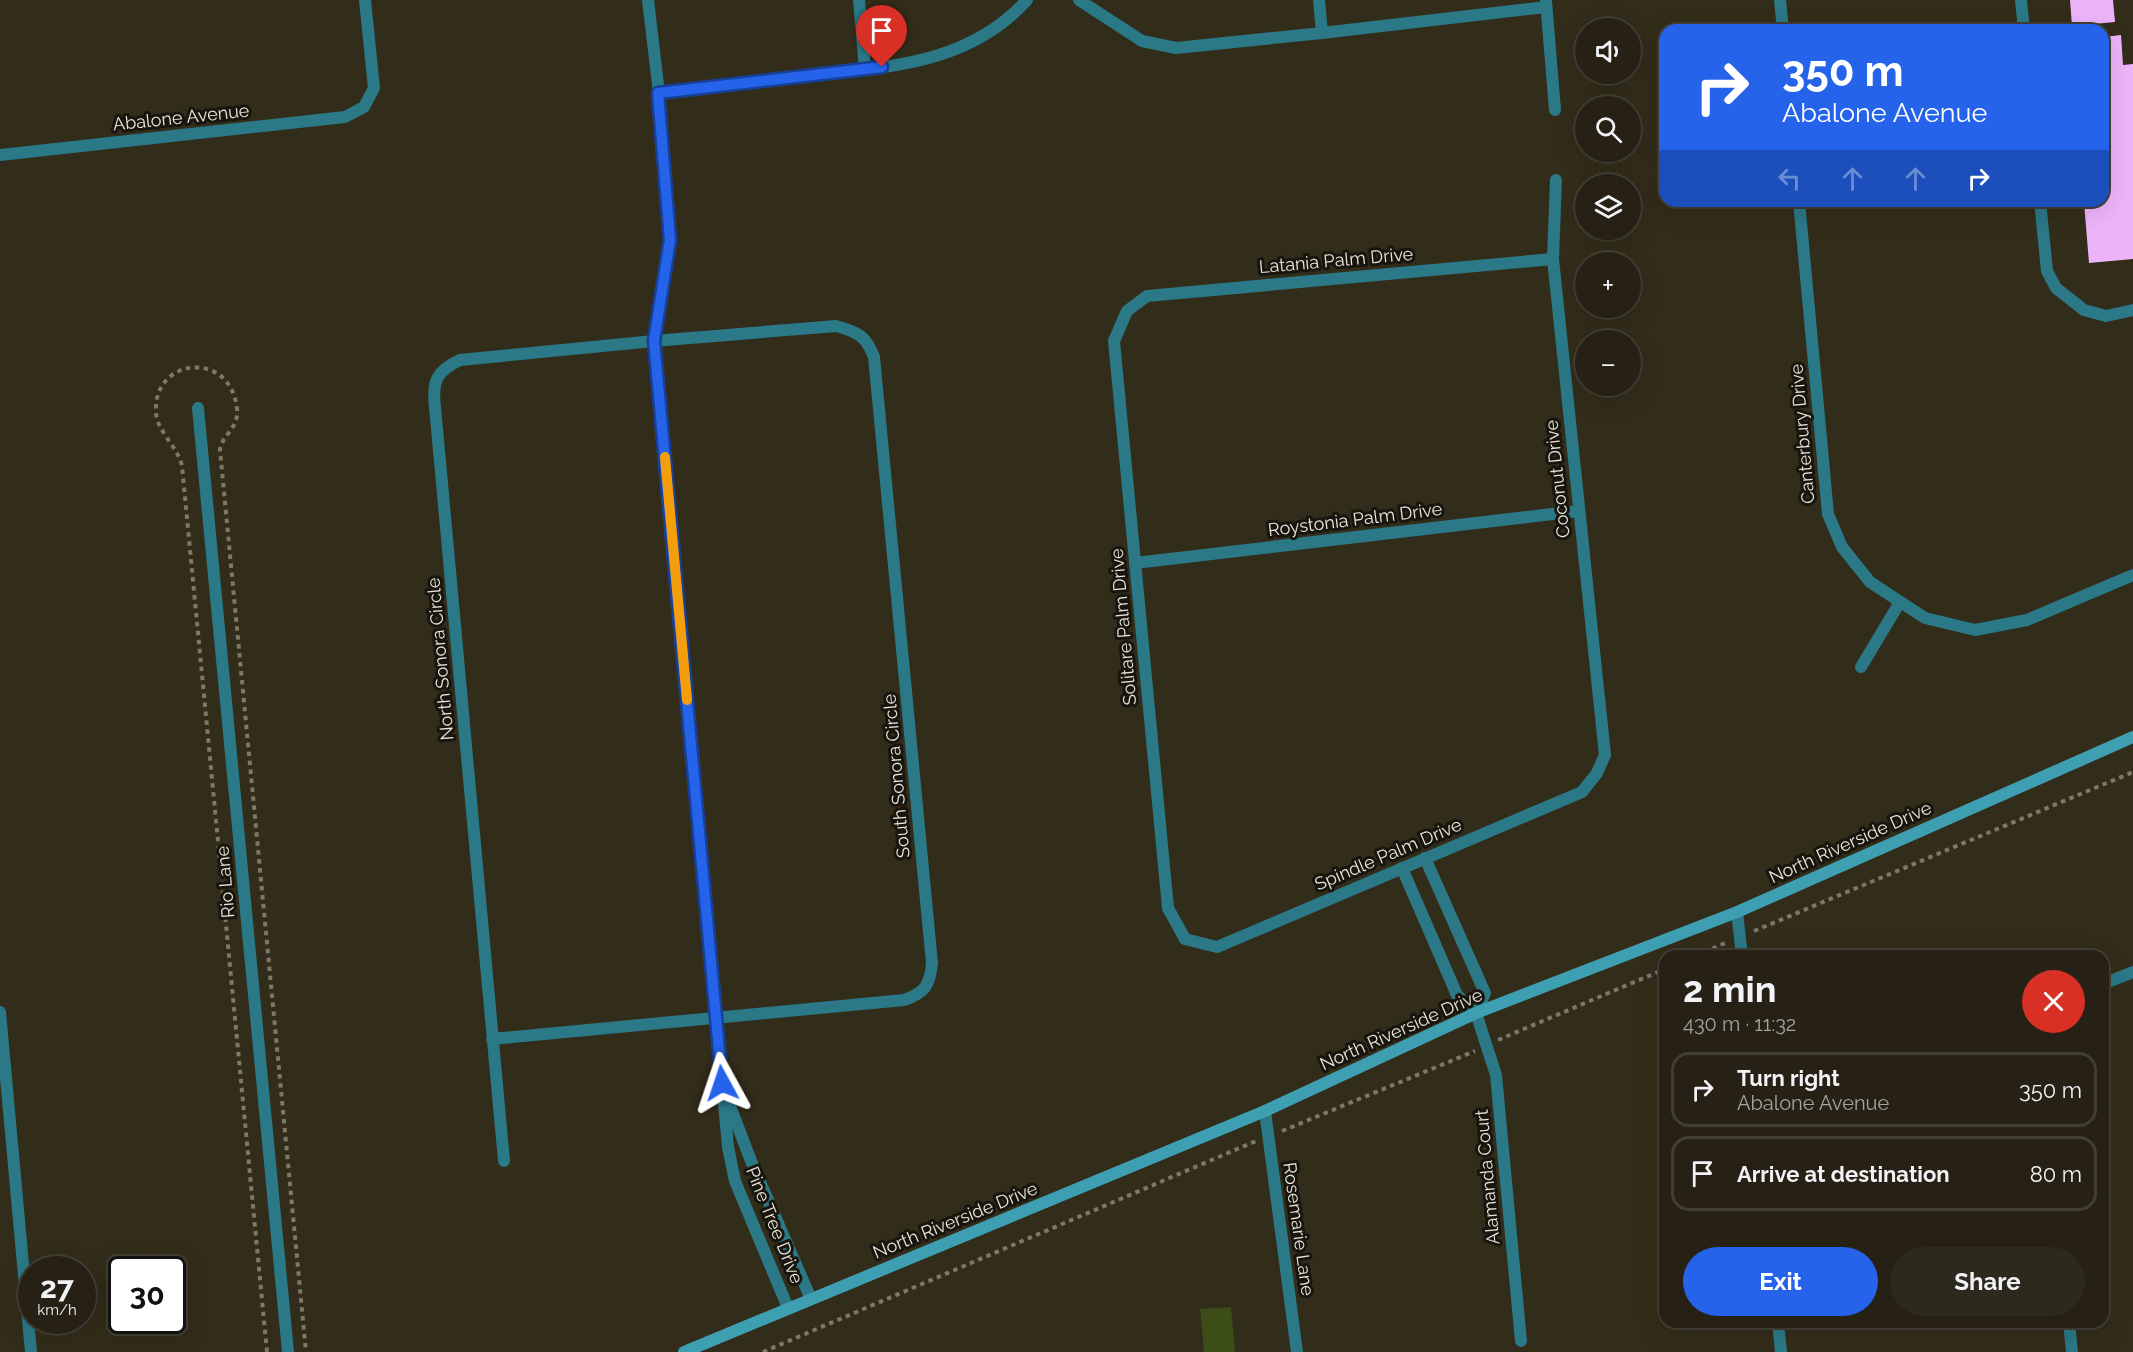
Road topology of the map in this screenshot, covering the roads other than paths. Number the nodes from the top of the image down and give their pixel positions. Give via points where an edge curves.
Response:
1 (365, 0) edge
2 (648, 0) edge
3 (859, 0) edge
4 (1027, 0) edge
5 (1079, 0) edge
6 (1319, 0) edge
7 (1780, 0) edge
8 (2021, 0) edge
9 (1546, 3) edge
10 (1782, 24) edge
11 (2023, 24) edge
12 (1322, 33) junction
13 (865, 69) junction
14 (658, 93) junction
15 (1555, 110) dead end
16 (0, 155) edge
17 (1556, 180) dead end
18 (1800, 207) edge
19 (2041, 207) edge
20 (1553, 259) junction
21 (2133, 310) edge
22 (1127, 311) joint
23 (654, 341) junction
24 (198, 408) dead end
25 (1578, 511) junction
26 (1135, 562) junction
27 (2133, 575) edge
28 (1900, 602) junction
29 (1861, 667) dead end
30 (2133, 737) edge
31 (1597, 773) joint
32 (1425, 858) junction
33 (1402, 868) junction
34 (1737, 912) junction
35 (1185, 939) joint
36 (1741, 950) edge
37 (2133, 972) edge
38 (2109, 982) edge
39 (0, 1011) edge
40 (1476, 1013) junction
41 (716, 1019) junction
42 (492, 1038) junction
43 (722, 1083) junction
44 (1265, 1111) junction
45 (504, 1161) dead end
46 (811, 1299) junction
47 (788, 1308) junction
48 (1779, 1328) edge
49 (2070, 1328) edge
50 (1521, 1341) dead end
51 (31, 1352) edge
52 (288, 1352) edge
53 (684, 1352) edge
54 (1297, 1352) edge
55 (1782, 1352) edge
56 (2072, 1352) edge

1 - 16 street, Abalone Avenue via 374,88 364,107 345,117
2 - 14 street, Pine Tree Drive
3 - 13 street
4 - 13 street via 971,43 916,63
5 - 12 street via 1142,41 1176,48
6 - 12 street
7 - 10 street
8 - 11 street
9 - 12 street
9 - 15 street
13 - 14 street
14 - 23 street, Pine Tree Drive via 670,240
17 - 20 street, Coconut Drive
18 - 28 street, Canterbury Drive via 1828,514 1842,547 1870,582
19 - 21 street via 2047,271 2056,288 2084,310 2106,316
20 - 22 street, Latania Palm Drive via 1147,296
20 - 25 street, Coconut Drive
22 - 26 street, Solitare Palm Drive via 1113,342
23 - 41 street, Pine Tree Drive
23 - 41 street, South Sonora Circle via 836,327 855,331 869,344 874,357 931,951 931,974 926,986 918,995 904,1000
23 - 42 street, North Sonora Circle via 460,360 437,377 433,390
24 - 52 street, Rio Lane
25 - 26 street, Roystonia Palm Drive
25 - 31 street, Coconut Drive via 1605,755
26 - 35 street, Solitare Palm Drive via 1168,908
27 - 28 street, Canterbury Drive via 2027,620 1975,630 1925,618
28 - 29 street
30 - 34 street, North Riverside Drive
31 - 32 street, Spindle Palm Drive via 1582,792
32 - 33 street, Spindle Palm Drive
32 - 40 street via 1485,993
33 - 35 street, Spindle Palm Drive via 1216,947
33 - 40 street via 1456,995
34 - 36 street
34 - 40 street, North Riverside Drive
37 - 38 street
39 - 51 street
40 - 44 street, North Riverside Drive
40 - 50 street, Alamanda Court via 1496,1075
41 - 42 street, South Sonora Circle
41 - 43 street, Pine Tree Drive
42 - 45 street, North Sonora Circle
43 - 46 street, Pine Tree Drive
43 - 47 street, Pine Tree Drive via 735,1181
44 - 46 street, North Riverside Drive
44 - 54 street, Rosemarie Lane
46 - 47 street, North Riverside Drive
47 - 53 street, North Riverside Drive
48 - 55 street
49 - 56 street

